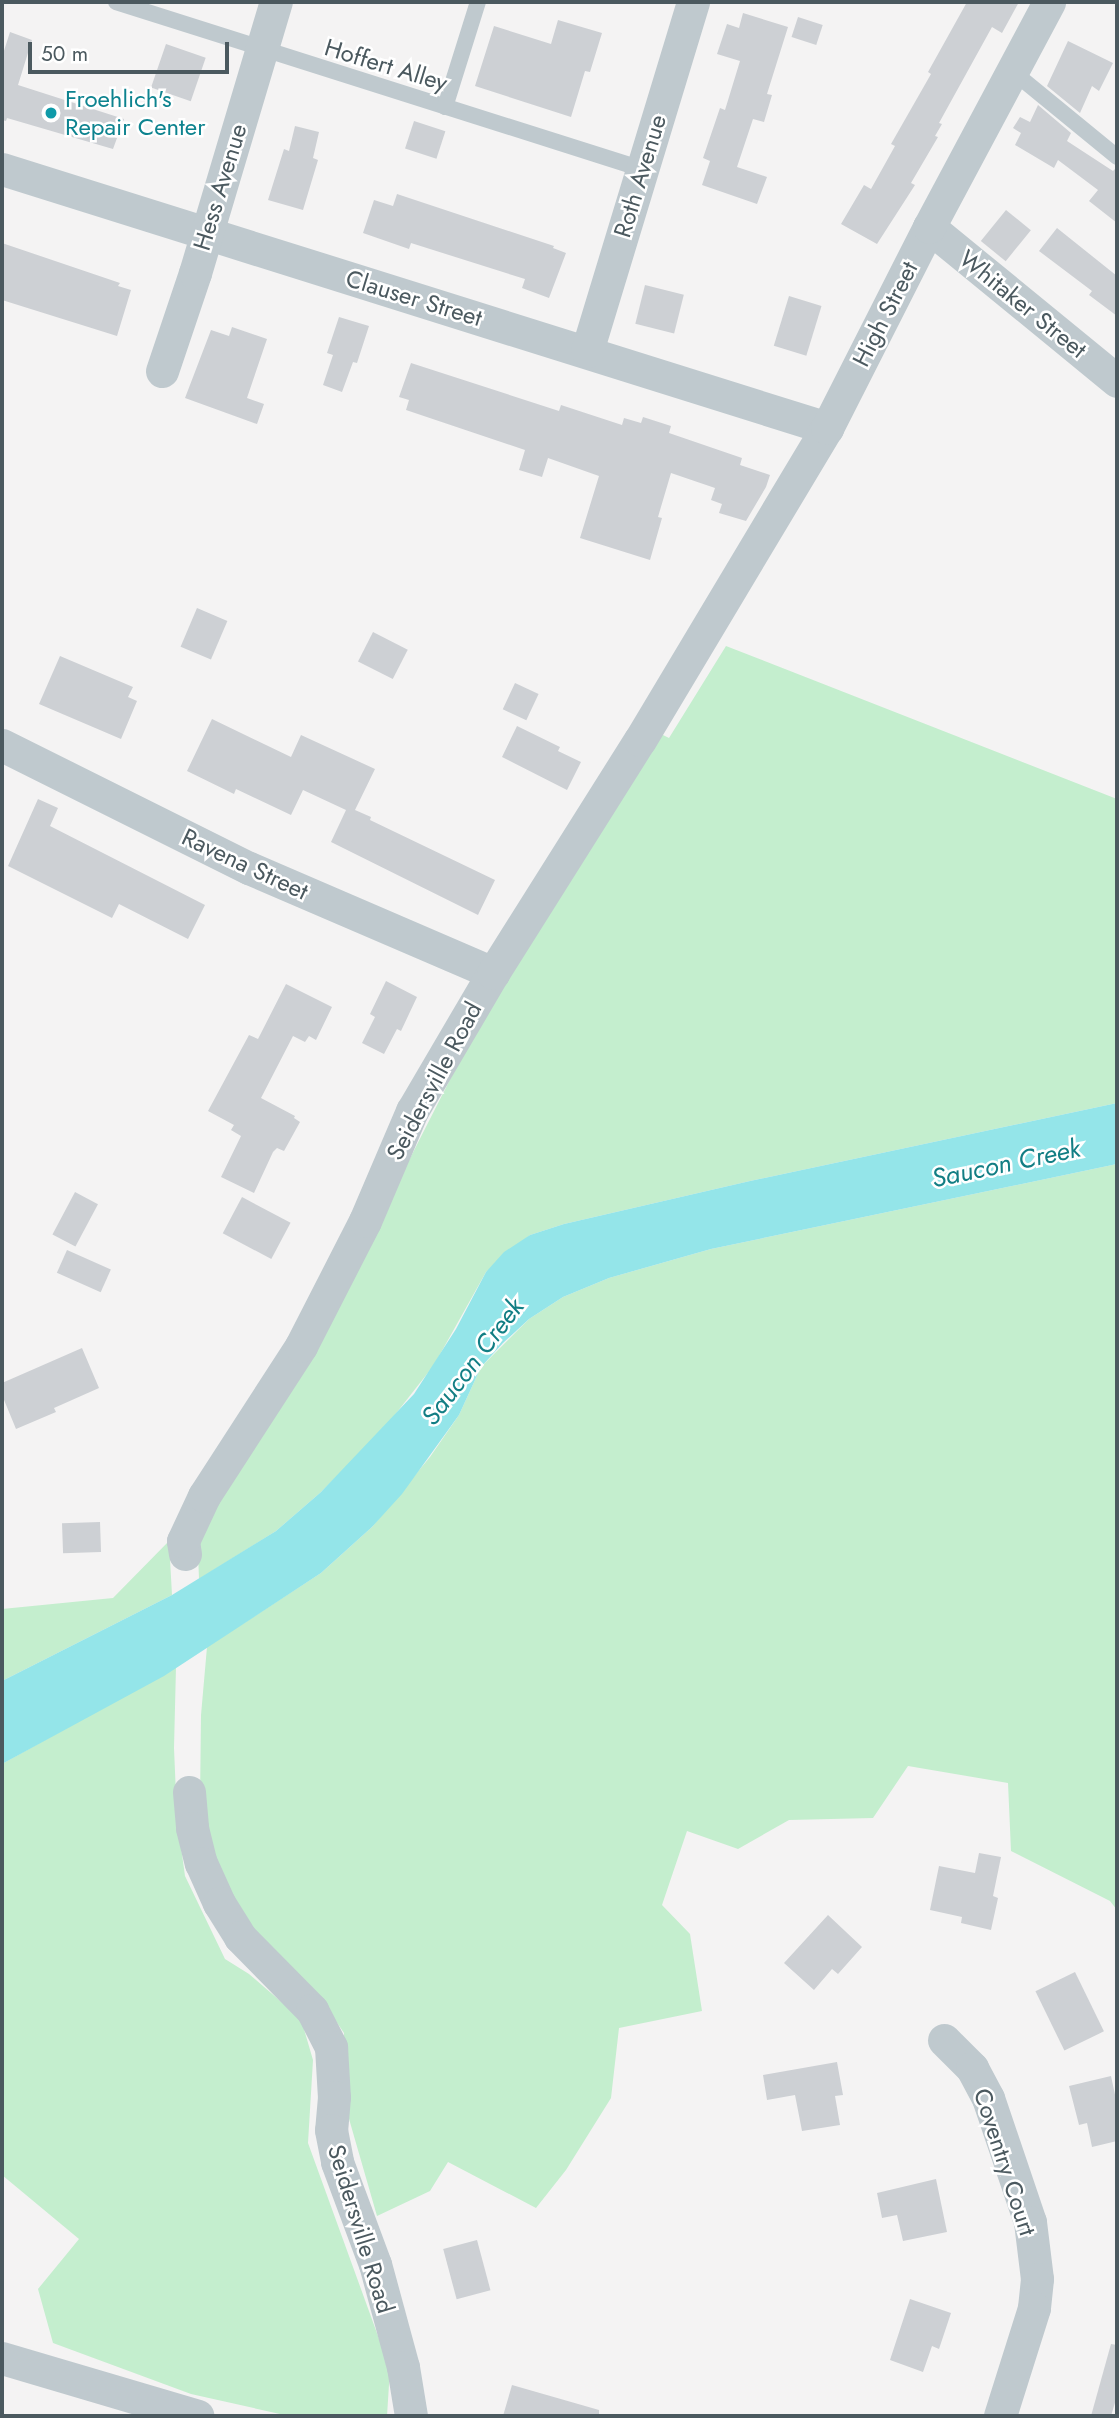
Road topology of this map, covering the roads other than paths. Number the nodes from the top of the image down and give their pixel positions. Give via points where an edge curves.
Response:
1 (116, 2) edge
2 (276, 2) edge
3 (478, 2) edge
4 (693, 2) edge
5 (1049, 2) edge
6 (261, 50) junction
7 (1012, 71) junction
8 (445, 107) junction
9 (1117, 158) edge
10 (2, 169) edge
11 (642, 169) junction
12 (929, 227) junction
13 (205, 233) junction
14 (587, 351) junction
15 (162, 371) dead end
16 (1117, 381) edge
17 (827, 428) junction
18 (711, 621) joint
19 (3, 749) edge
20 (493, 973) junction
21 (184, 1554) dead end
22 (189, 1792) dead end
23 (944, 2039) dead end
24 (2, 2358) edge
25 (198, 2416) edge
26 (411, 2416) edge
27 (1000, 2416) edge

1 - 6 lane, Hoffert Alley
2 - 6 street, Hess Avenue
3 - 8 lane
4 - 11 street, Roth Avenue
5 - 7 street, High Street
6 - 8 lane, Hoffert Alley
6 - 13 street, Hess Avenue
7 - 9 lane
7 - 12 street, High Street
8 - 11 lane, Hoffert Alley
10 - 13 street, Clauser Street
11 - 14 street, Roth Avenue
12 - 16 street, Whitaker Street
12 - 17 street, High Street
13 - 14 street, Clauser Street
13 - 15 street, Hess Avenue
14 - 17 street, Clauser Street
17 - 18 street, High Street
18 - 20 street, Seidersville Road
19 - 20 street, Ravena Street via 248,868
20 - 21 street, Seidersville Road via 412,1111 365,1221 301,1346 204,1496 183,1541
22 - 26 street, Seidersville Road via 201,1863 219,1903 240,1937 312,2010 331,2047 331,2130 337,2162 375,2264 403,2367
23 - 27 street, Coventry Court via 972,2068 988,2098 1031,2233 1037,2279 1034,2308
24 - 25 street

